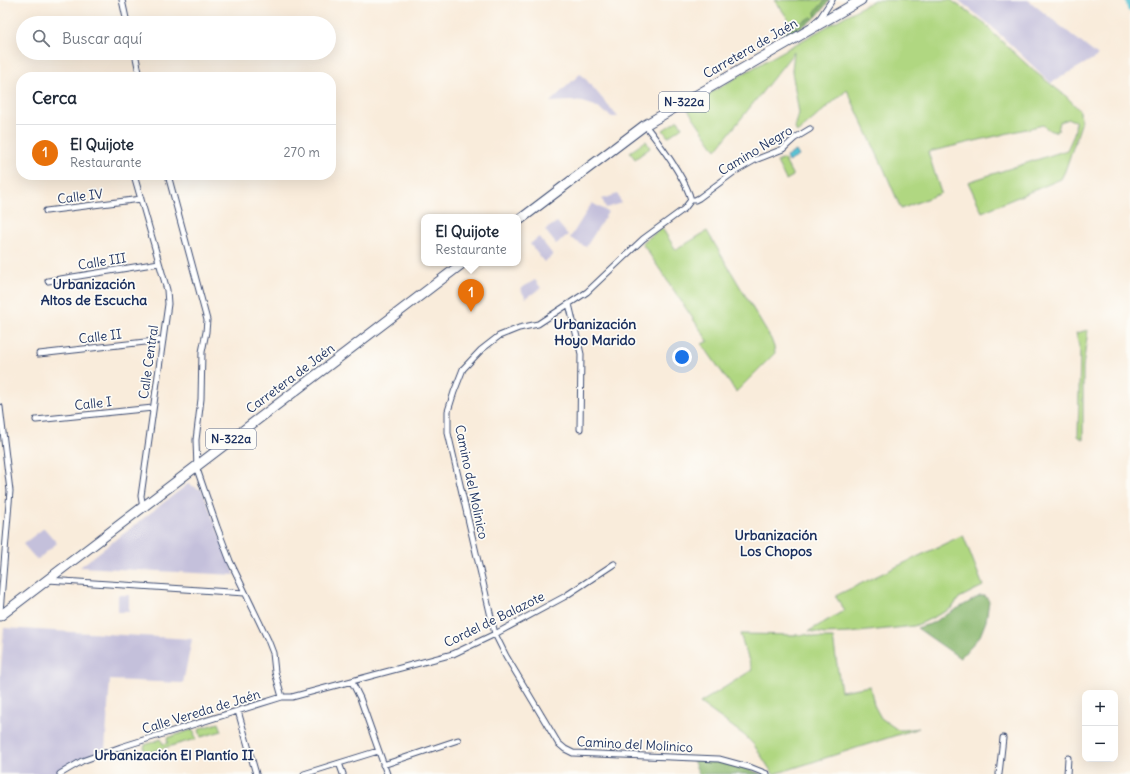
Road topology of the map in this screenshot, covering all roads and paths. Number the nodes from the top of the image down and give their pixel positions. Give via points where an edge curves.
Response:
1 (122, 0) edge
2 (832, 0) edge
3 (861, 0) edge
4 (125, 16) edge
5 (802, 33) junction
6 (136, 60) edge
7 (139, 72) edge
8 (645, 125) junction
9 (810, 129) dead end
10 (135, 180) edge
11 (169, 180) edge
12 (140, 199) junction
13 (691, 200) junction
14 (46, 211) dead end
15 (521, 219) edge
16 (159, 263) junction
17 (459, 266) edge
18 (48, 281) dead end
19 (569, 304) junction
20 (162, 340) junction
21 (40, 354) dead end
22 (0, 407) edge
23 (153, 408) junction
24 (36, 420) dead end
25 (580, 429) dead end
26 (197, 465) junction
27 (143, 508) junction
28 (614, 564) dead end
29 (47, 580) junction
30 (244, 593) junction
31 (0, 612) edge
32 (0, 616) edge
33 (495, 634) junction
34 (352, 682) junction
35 (282, 697) junction
36 (238, 711) junction
37 (1003, 738) dead end
38 (458, 740) dead end
39 (378, 751) junction
40 (1068, 758) dead end
41 (339, 763) junction
42 (383, 765) junction
43 (60, 774) edge
44 (256, 774) edge
45 (304, 774) edge
46 (343, 774) edge
47 (387, 774) edge
48 (767, 774) edge
49 (999, 774) edge
50 (1067, 774) edge

1 - 4 street
2 - 5 street via 820,18
3 - 5 highway, Carretera de Jaén / N-322a
5 - 8 highway, Carretera de Jaén / N-322a
6 - 7 street
8 - 13 street via 685,183
8 - 15 highway, Carretera de Jaén / N-322a
9 - 13 street, Camino Negro via 783,149 755,160 699,198
10 - 12 street, Calle Central
11 - 26 street via 207,320 202,352 202,399 196,440
12 - 14 street, Calle IV
12 - 16 street, Calle Central
13 - 19 street, Camino del Molinico via 684,209 643,239 587,292
16 - 18 street, Calle III
16 - 20 street, Calle Central via 167,290 168,304
17 - 26 highway, Carretera de Jaén / N-322a
19 - 25 street via 581,354
19 - 33 street, Camino del Molinico via 538,324 499,336 482,350 463,369 448,411 448,433
20 - 21 street, Calle II
20 - 23 street, Calle Central
22 - 31 street via 10,492
23 - 24 street, Calle I
23 - 27 street, Calle Central via 141,496
26 - 27 highway, Carretera de Jaén / N-322a
26 - 30 street via 217,527
27 - 29 highway, Carretera de Jaén / N-322a
28 - 33 street, Cordel de Balazote via 564,597
29 - 30 street
29 - 32 highway, Carretera de Jaén / N-322a
30 - 35 street via 268,640
33 - 34 street, Cordel de Balazote via 453,654
33 - 48 street, Camino del Molinico via 558,743 565,750 582,754 718,759
34 - 35 street, Calle Vereda de Jaén via 292,697
34 - 39 street
35 - 36 street, Calle Vereda de Jaén
36 - 43 street, Calle Vereda de Jaén via 121,747 82,761
36 - 44 street
37 - 49 street
38 - 42 street
39 - 41 street
39 - 42 street
40 - 50 street
41 - 45 street
41 - 46 street
42 - 47 street

